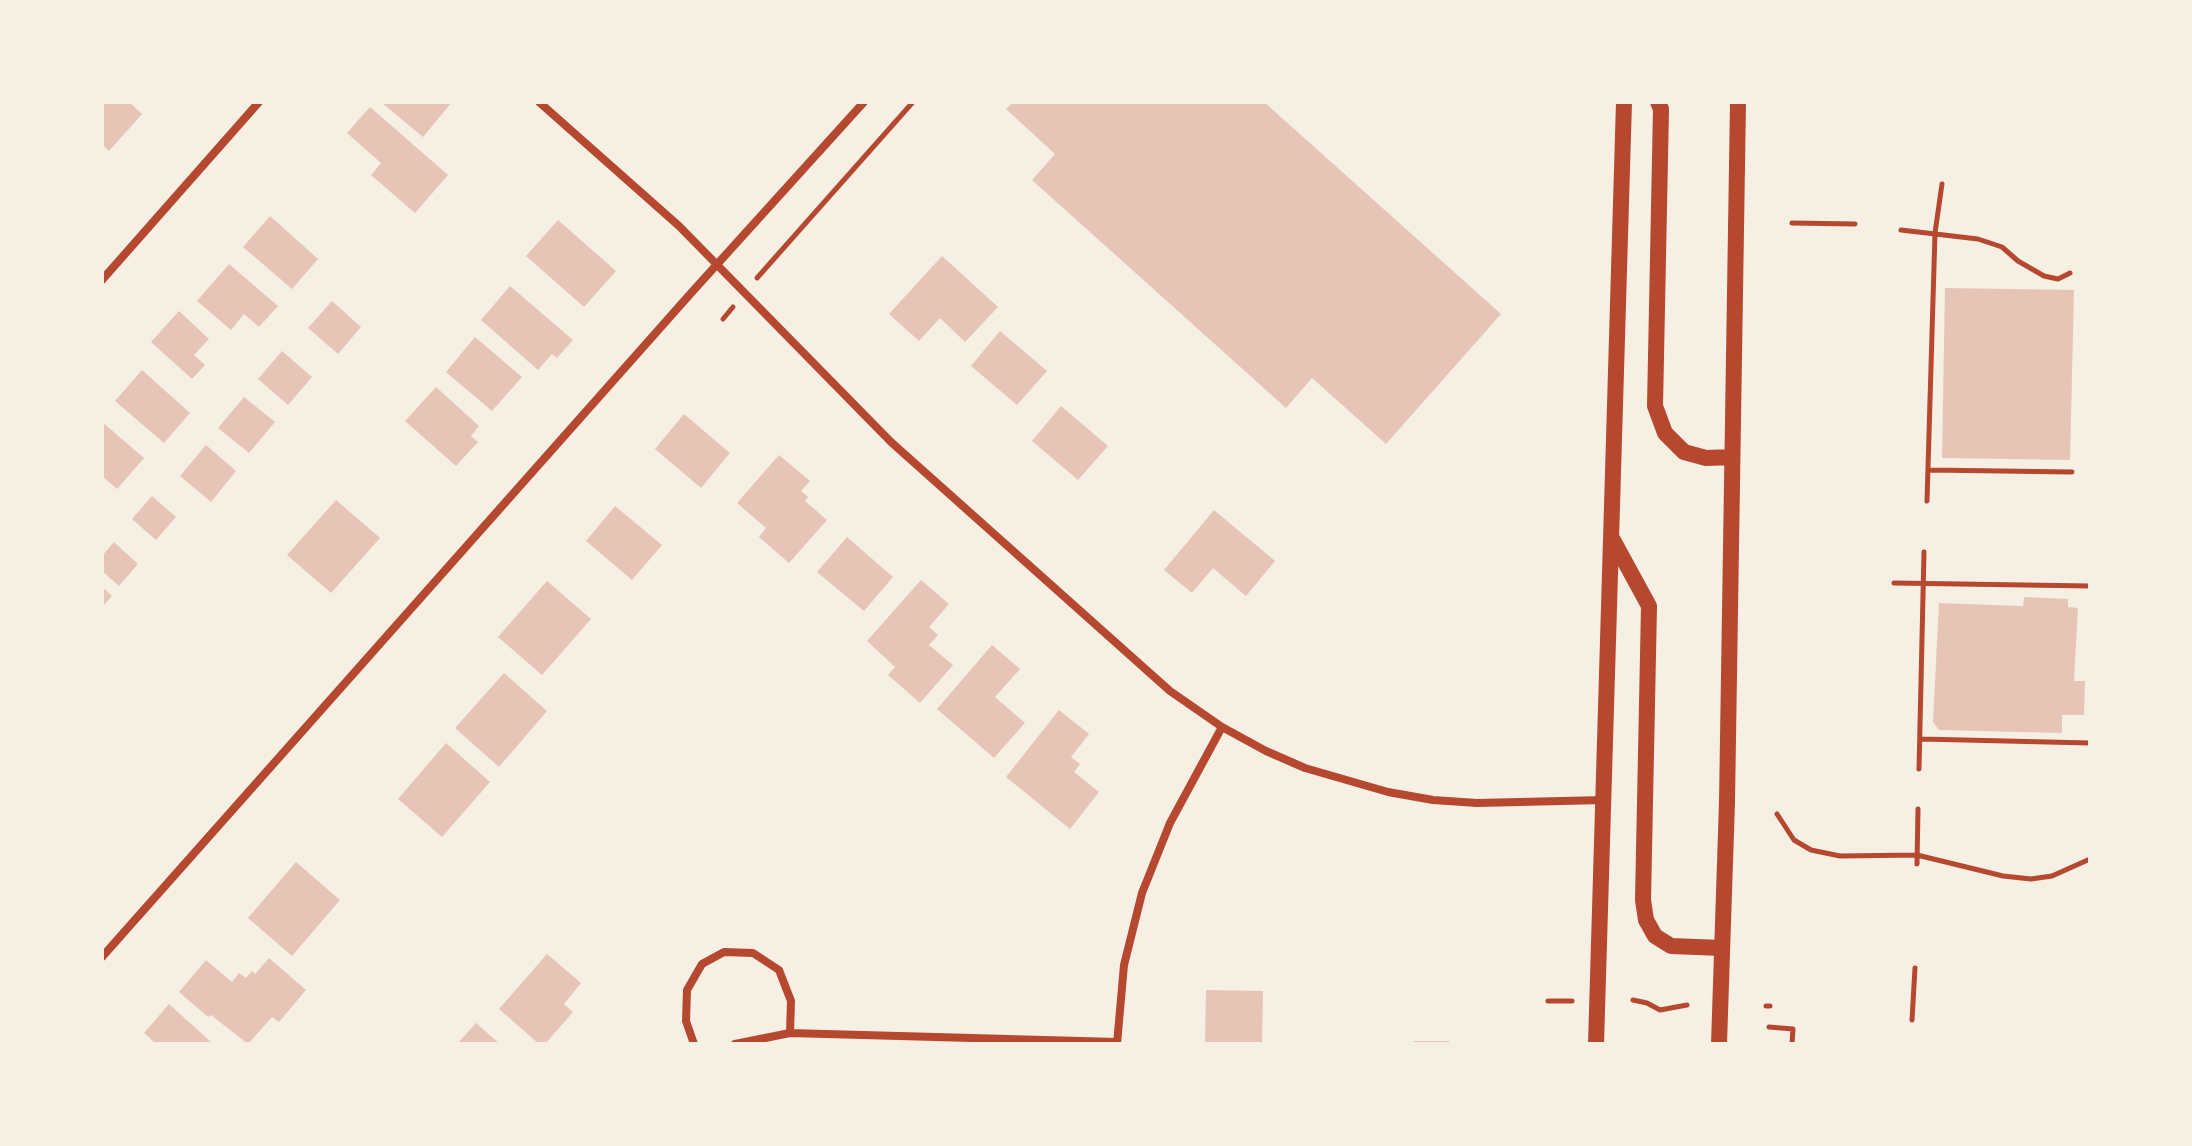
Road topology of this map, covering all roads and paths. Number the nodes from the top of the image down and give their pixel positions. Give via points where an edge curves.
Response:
1 (259, 102) edge
2 (539, 102) edge
3 (864, 102) edge
4 (913, 102) edge
5 (1624, 102) edge
6 (1658, 102) edge
7 (1736, 106) edge
8 (1942, 184) dead end
9 (1792, 223) dead end
10 (1855, 224) dead end
11 (1901, 230) dead end
12 (1935, 233) junction
13 (716, 265) junction
14 (2070, 273) dead end
15 (760, 275) dead end
16 (102, 280) edge
17 (1732, 457) junction
18 (1930, 470) junction
19 (2072, 472) dead end
20 (1927, 501) dead end
21 (1612, 538) junction
22 (1924, 552) dead end
23 (1894, 583) dead end
24 (1925, 583) junction
25 (2090, 586) edge
26 (1222, 727) junction
27 (1921, 739) junction
28 (2090, 743) edge
29 (1919, 769) dead end
30 (1604, 800) junction
31 (1918, 809) dead end
32 (1777, 814) dead end
33 (1917, 855) junction
34 (2090, 859) edge
35 (1917, 864) dead end
36 (1722, 948) junction
37 (102, 957) edge
38 (1915, 968) dead end
39 (1633, 1000) dead end
40 (1548, 1001) dead end
41 (1573, 1001) dead end
42 (1687, 1005) dead end
43 (1912, 1020) dead end
44 (1769, 1027) dead end
45 (790, 1033) junction
46 (1117, 1043) edge
47 (694, 1044) edge
48 (735, 1044) edge
49 (1596, 1044) edge
50 (1719, 1044) edge
51 (1792, 1044) edge

1 - 16 street
2 - 13 street
3 - 13 street
4 - 15 path
5 - 21 main road
6 - 17 main road via 1655,406 1665,433 1684,452
7 - 17 main road
8 - 12 path
9 - 10 path
11 - 12 path
12 - 14 path via 2002,247 2044,276 2058,279
12 - 18 path
13 - 26 street via 891,442 1170,691
13 - 37 street
17 - 36 main road
18 - 19 path
18 - 20 path
21 - 30 main road
21 - 36 main road via 1649,606 1646,920 1655,936 1671,946
22 - 24 path
23 - 24 path
24 - 25 path
24 - 27 path
26 - 30 street via 1305,768 1388,792 1477,803
26 - 46 street via 1170,823 1142,893 1124,965
27 - 28 path
27 - 29 path
30 - 49 main road
31 - 33 path
32 - 33 path via 1794,840 1811,850 1840,856
33 - 34 path via 2031,879
33 - 35 path
36 - 50 main road
38 - 43 path
39 - 42 path via 1660,1010
40 - 41 path
44 - 51 path via 1793,1029
45 - 46 street
45 - 47 street via 791,1001 779,970 753,953 724,952 702,964 687,990 686,1021
45 - 48 street

